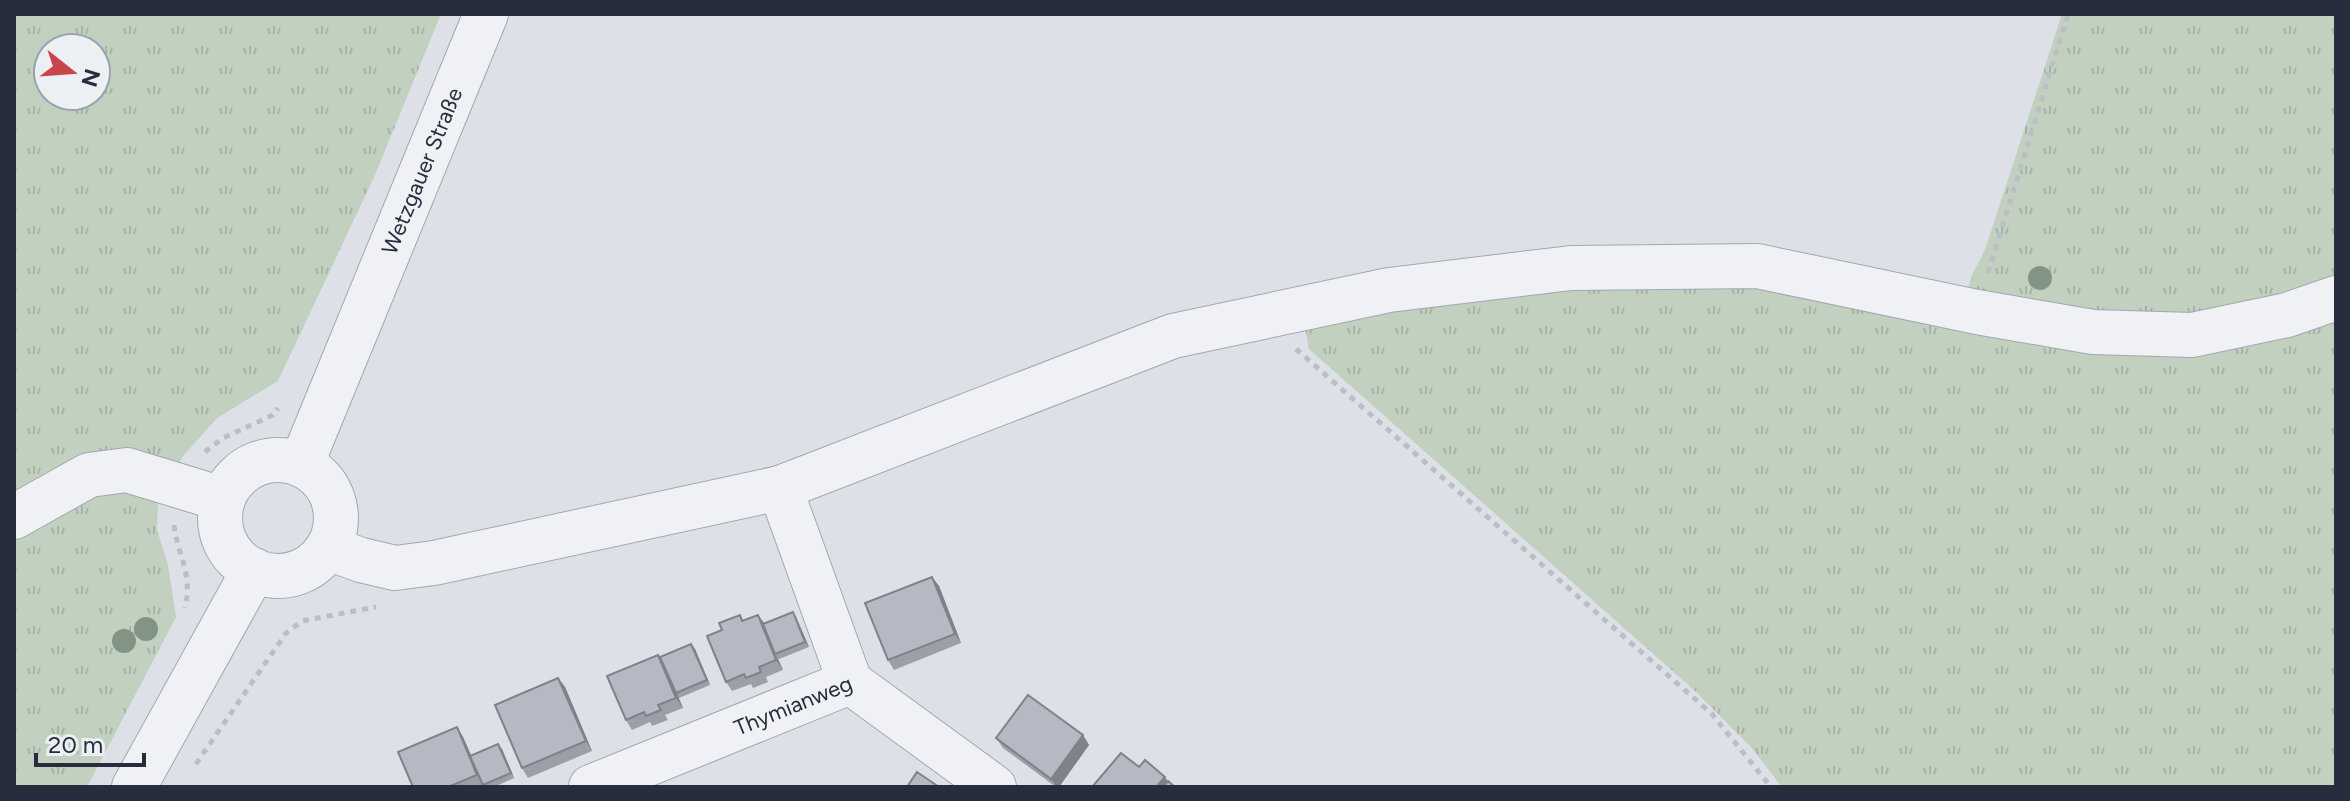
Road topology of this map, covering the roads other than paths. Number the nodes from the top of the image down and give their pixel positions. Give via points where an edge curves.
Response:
1 (486, 14) edge
2 (2336, 298) edge
3 (301, 465) junction
4 (780, 488) junction
5 (222, 499) junction
6 (14, 517) edge
7 (328, 548) junction
8 (254, 570) junction
9 (850, 682) junction
10 (134, 787) edge
11 (591, 787) edge
12 (994, 787) edge

1 - 3 street, Wetzgauer Straße
2 - 4 street via 2287,315 2192,335 2093,332 1757,266 1571,268 1389,290 1173,336
3 - 5 street via 275,460 251,466 237,475
3 - 7 street via 322,480 334,502
4 - 7 street via 434,563 395,568
4 - 9 street, Thymianweg
5 - 6 street via 127,470 89,475
5 - 8 street via 225,544 239,562
7 - 8 street via 312,565 288,575
8 - 10 street
9 - 11 street, Thymianweg
9 - 12 street

